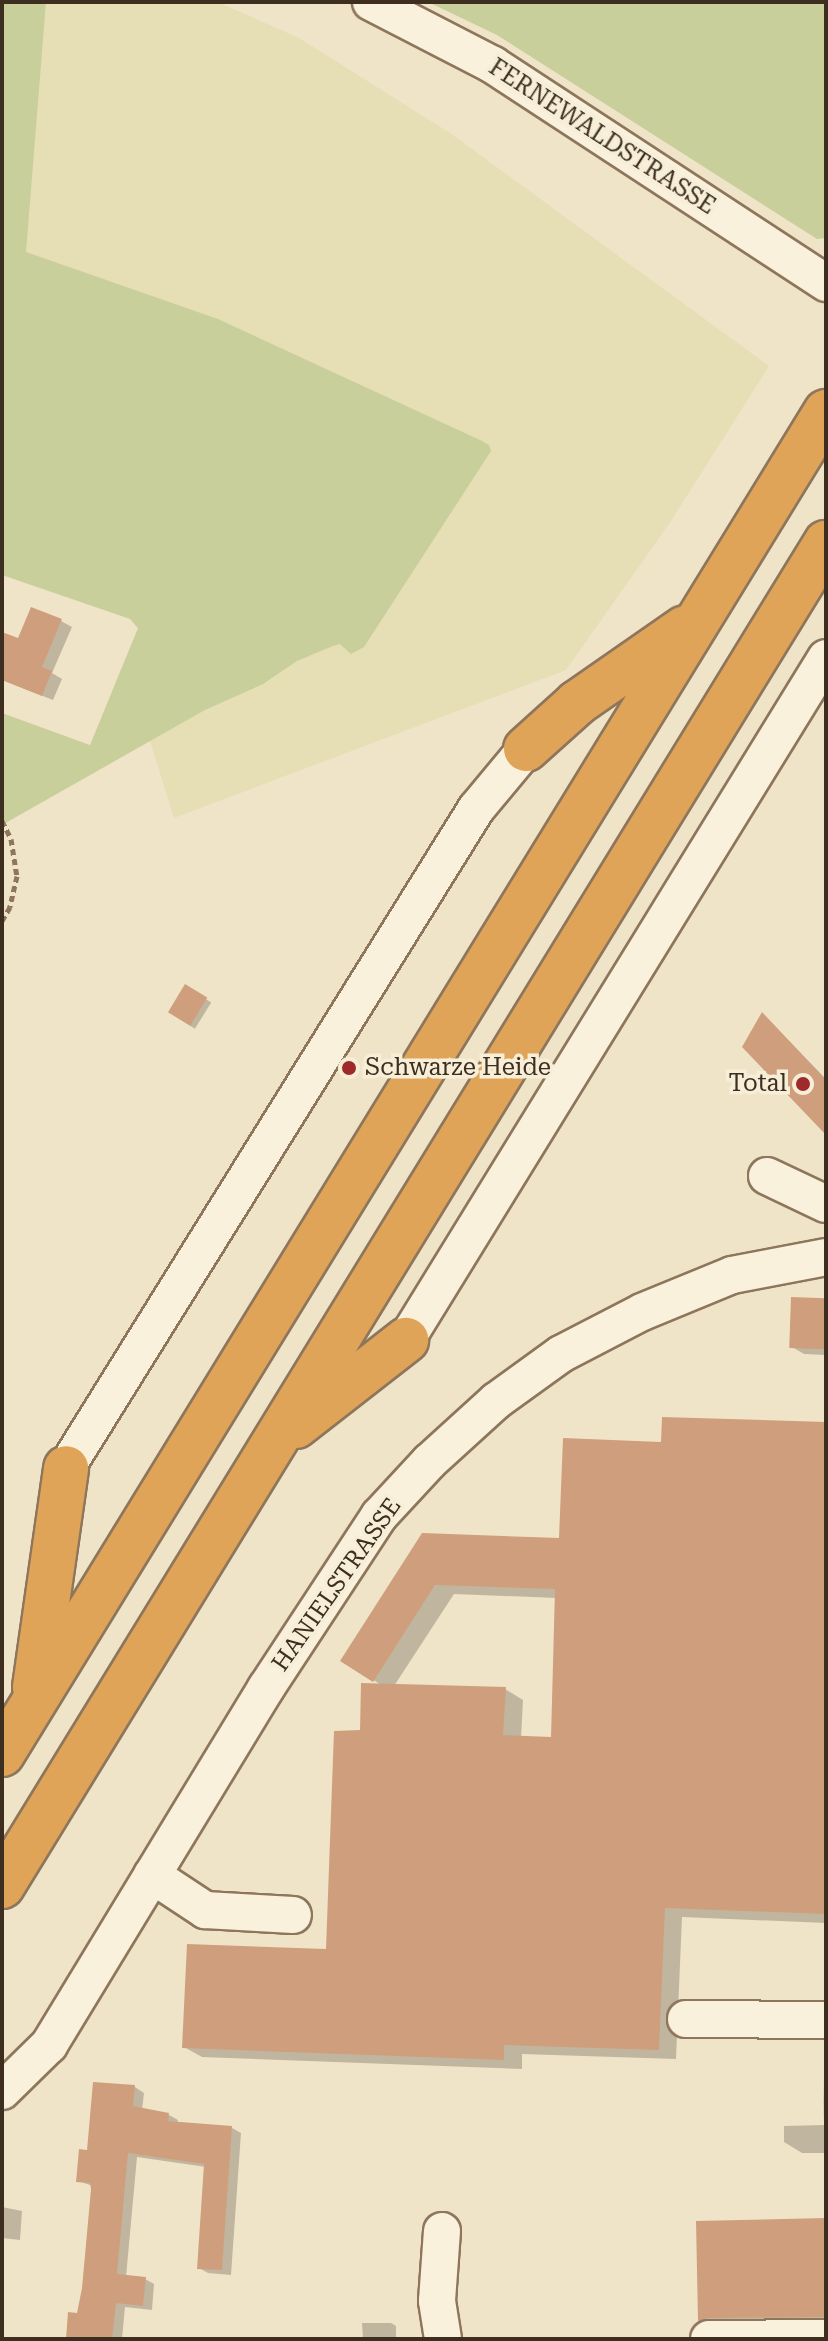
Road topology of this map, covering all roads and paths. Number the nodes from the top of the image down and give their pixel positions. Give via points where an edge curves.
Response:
1 (371, 2) edge
2 (826, 283) edge
3 (826, 412) edge
4 (826, 543) edge
5 (700, 617) junction
6 (826, 658) edge
7 (526, 749) joint
8 (2, 821) edge
9 (2, 921) edge
10 (767, 1176) dead end
11 (826, 1204) edge
12 (826, 1257) edge
13 (406, 1340) joint
14 (273, 1445) junction
15 (66, 1468) joint
16 (32, 1705) junction
17 (2, 1754) edge
18 (152, 1875) junction
19 (2, 1886) edge
20 (293, 1915) dead end
21 (686, 2019) dead end
22 (826, 2020) edge
23 (2, 2091) edge
24 (442, 2231) dead end
25 (826, 2338) edge
26 (443, 2339) edge
27 (709, 2339) edge

1 - 2 street, FERNEWALDSTRASSE via 493,65
3 - 5 highway
4 - 14 highway
5 - 7 highway via 577,703
5 - 16 highway
6 - 13 street
7 - 15 street via 476,809
8 - 9 path via 17,876
10 - 11 street
12 - 18 street, HANIELSTRASSE via 732,1275 642,1312 561,1354 496,1401 429,1462 379,1516
13 - 14 highway
14 - 19 highway
15 - 16 highway
16 - 17 highway
18 - 20 street via 205,1910
18 - 23 street, HANIELSTRASSE via 49,2045
21 - 22 street
24 - 26 street via 437,2301
25 - 27 street

